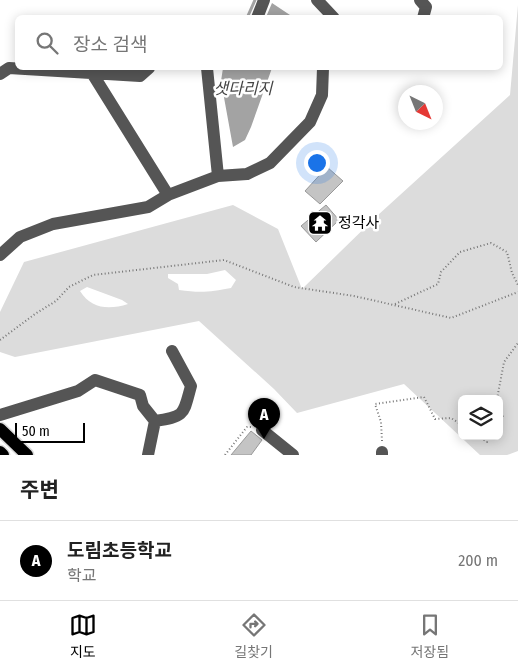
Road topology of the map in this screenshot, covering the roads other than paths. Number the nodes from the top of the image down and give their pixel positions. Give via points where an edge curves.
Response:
1 (264, 0) edge
2 (316, 0) edge
3 (420, 0) edge
4 (258, 15) edge
5 (331, 15) edge
6 (424, 15) edge
7 (15, 68) edge
8 (42, 70) edge
9 (147, 70) edge
10 (207, 70) edge
11 (323, 70) edge
12 (92, 73) junction
13 (0, 74) edge
14 (218, 176) junction
15 (168, 195) junction
16 (0, 255) edge
17 (172, 351) dead end
18 (0, 414) edge
19 (154, 421) junction
20 (0, 429) edge
21 (262, 430) road end
22 (0, 452) edge
23 (3, 455) edge
24 (27, 455) edge
25 (148, 455) edge
26 (293, 455) edge

1 - 4 street
2 - 5 street
3 - 6 street via 426,7
7 - 13 street
8 - 12 street
9 - 12 street via 140,76
10 - 14 street
11 - 14 street via 322,95 310,122 270,164 248,174
12 - 15 street
14 - 15 street
15 - 16 street via 148,207 53,224 20,237
17 - 19 street via 191,386 184,410 176,418
18 - 19 street via 78,391 95,380 140,395 143,406
19 - 25 street
20 - 24 main road
21 - 26 street
22 - 23 main road

